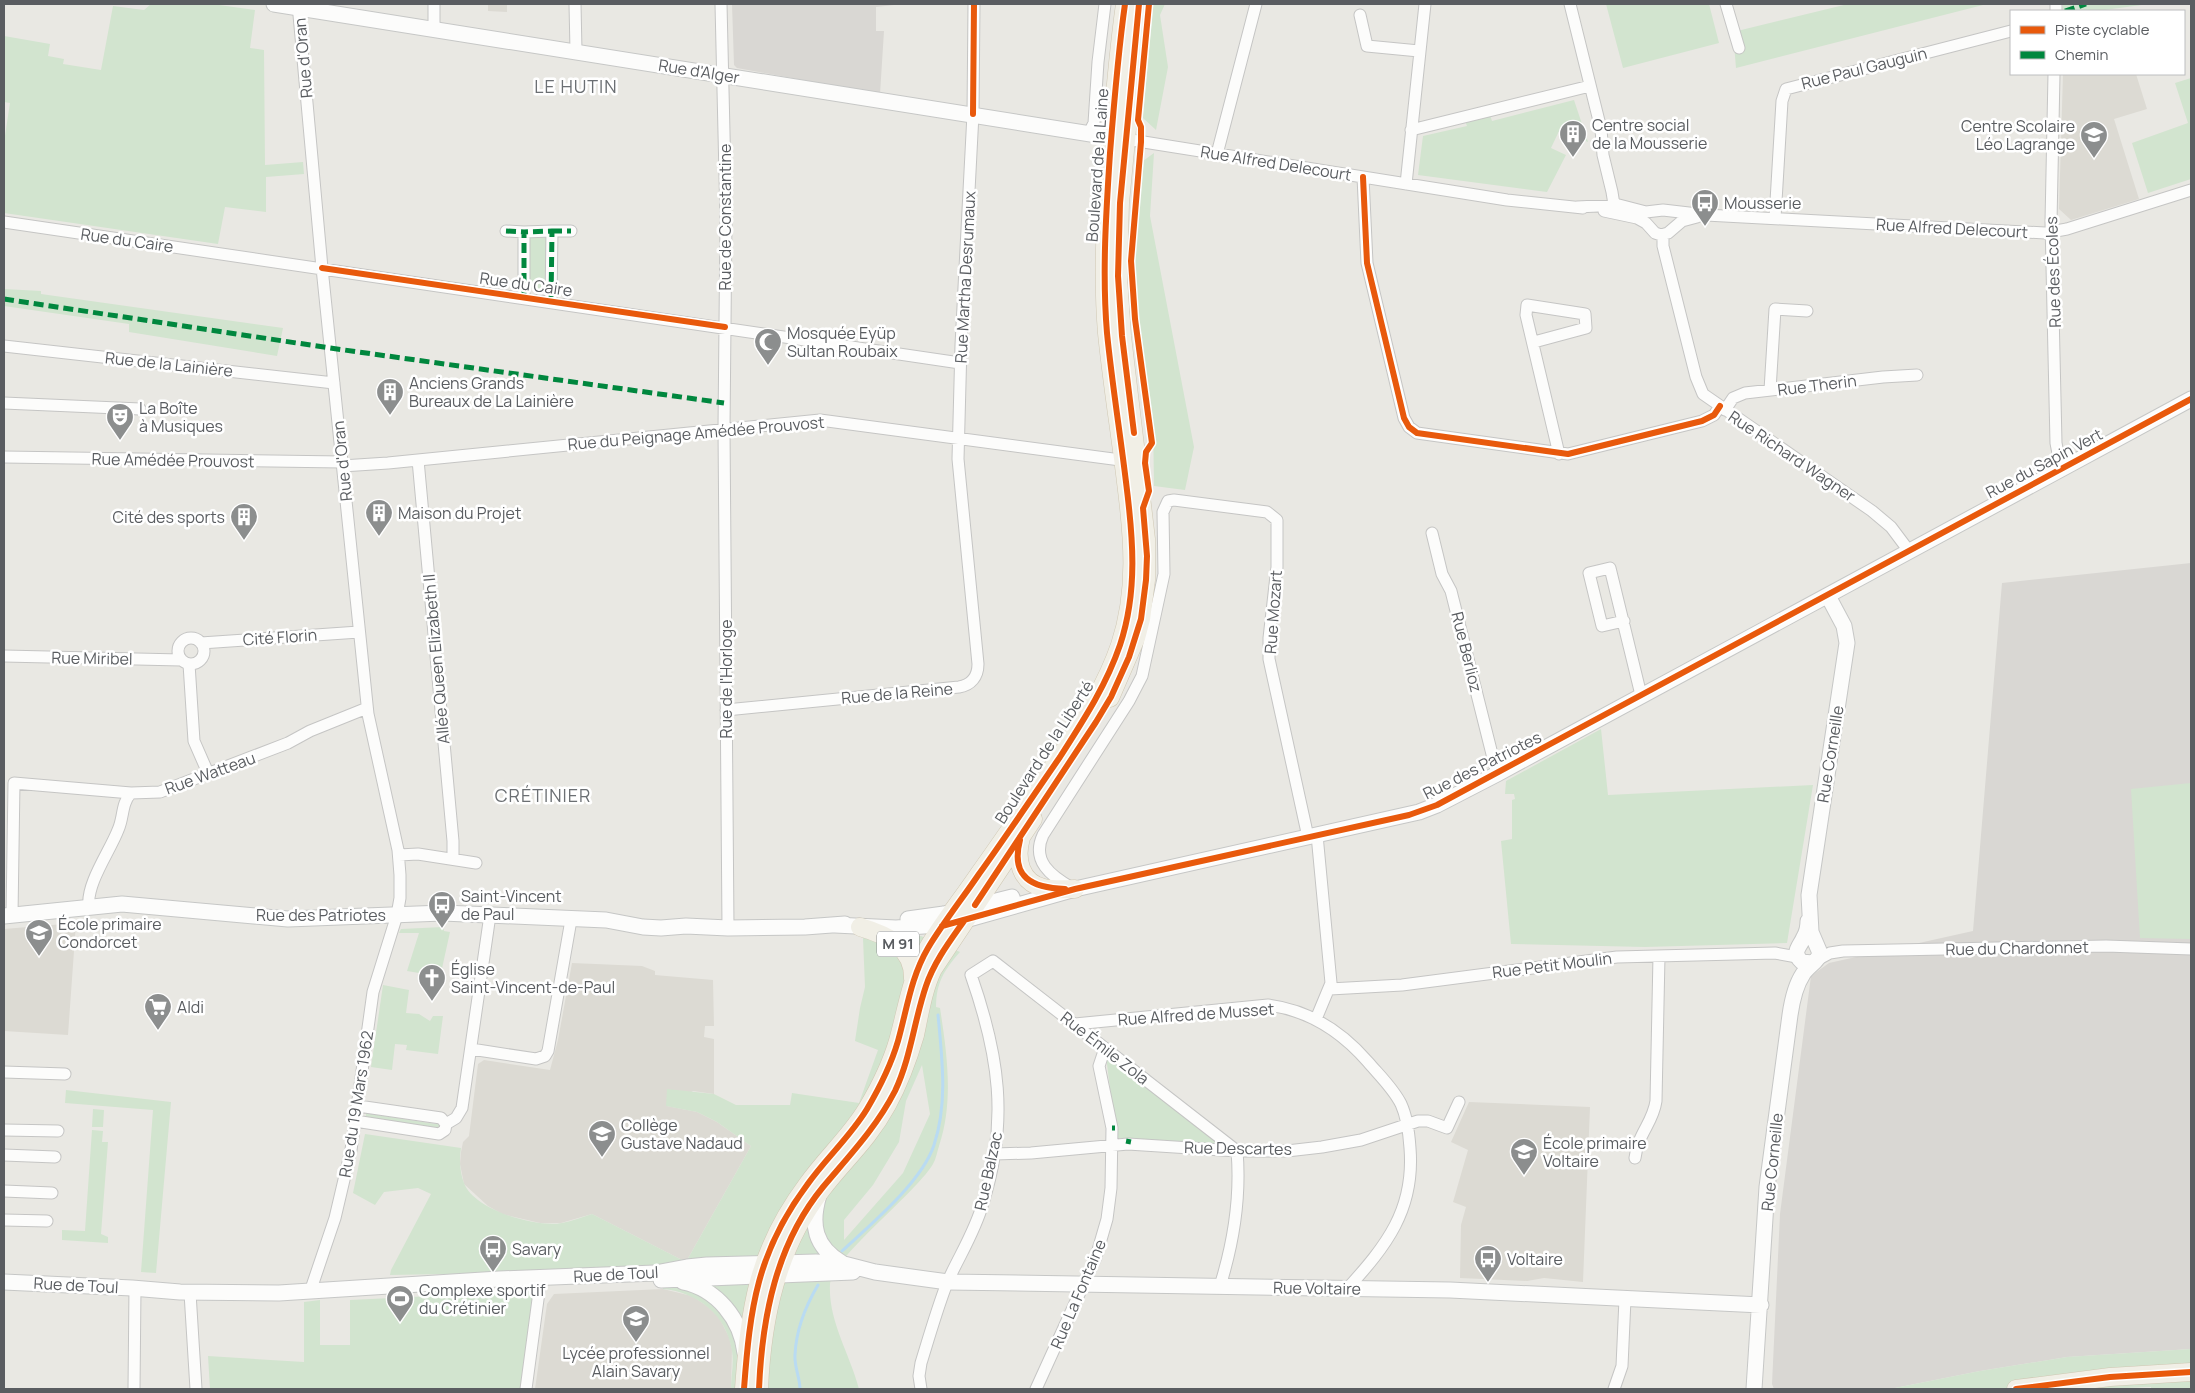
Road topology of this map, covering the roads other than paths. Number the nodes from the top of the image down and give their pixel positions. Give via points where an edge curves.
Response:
1 (274, 4) edge
2 (434, 4) edge
3 (575, 4) edge
4 (721, 4) edge
5 (974, 4) edge
6 (1105, 4) edge
7 (1124, 4) edge
8 (1138, 4) edge
9 (1256, 4) edge
10 (1425, 4) edge
11 (1570, 4) edge
12 (1726, 4) edge
13 (298, 6) edge
14 (1360, 15) dead end
15 (434, 29) junction
16 (2010, 31) edge
17 (1739, 48) dead end
18 (576, 51) junction
19 (1420, 52) junction
20 (722, 75) junction
21 (2054, 75) edge
22 (1590, 86) junction
23 (974, 114) junction
24 (1411, 130) junction
25 (1089, 133) junction
26 (1118, 138) junction
27 (1217, 154) junction
28 (1363, 177) junction
29 (1406, 184) junction
30 (2191, 190) edge
31 (1615, 209) junction
32 (1662, 211) junction
33 (1706, 215) junction
34 (1775, 218) junction
35 (4, 222) edge
36 (1650, 227) junction
37 (506, 231) dead end
38 (552, 231) junction
39 (571, 231) dead end
40 (524, 232) junction
41 (1668, 232) junction
42 (2051, 233) junction
43 (322, 268) junction
44 (524, 298) junction
45 (551, 302) junction
46 (1807, 311) dead end
47 (1107, 327) joint
48 (725, 328) junction
49 (1122, 336) joint
50 (1534, 342) junction
51 (4, 346) edge
52 (960, 363) junction
53 (1917, 375) dead end
54 (334, 383) junction
55 (1770, 390) junction
56 (2191, 399) edge
57 (4, 403) edge
58 (1722, 408) junction
59 (140, 409) dead end
60 (724, 429) junction
61 (958, 439) junction
62 (1559, 454) junction
63 (4, 457) edge
64 (418, 460) junction
65 (1131, 462) junction
66 (342, 464) junction
67 (2061, 469) junction
68 (1432, 533) dead end
69 (1909, 551) junction
70 (1828, 596) junction
71 (1624, 621) junction
72 (359, 632) junction
73 (201, 643) junction
74 (4, 656) edge
75 (185, 662) junction
76 (1642, 696) junction
77 (367, 708) junction
78 (726, 710) junction
79 (208, 772) junction
80 (1497, 774) junction
81 (131, 793) junction
82 (1049, 825) junction
83 (1022, 835) junction
84 (1312, 836) junction
85 (399, 855) junction
86 (453, 859) junction
87 (476, 863) dead end
88 (1076, 890) junction
89 (975, 905) junction
90 (89, 906) junction
91 (397, 915) junction
92 (490, 915) junction
93 (6, 916) edge
94 (953, 919) junction
95 (571, 920) junction
96 (835, 925) junction
97 (860, 927) junction
98 (728, 928) junction
99 (2191, 949) edge
100 (1807, 952) junction
101 (1659, 956) junction
102 (972, 975) joint
103 (913, 980) junction
104 (1330, 989) junction
105 (1316, 1019) junction
106 (1075, 1024) junction
107 (1105, 1048) junction
108 (471, 1049) junction
109 (4, 1072) edge
110 (65, 1074) dead end
111 (1459, 1102) dead end
112 (358, 1106) junction
113 (355, 1121) junction
114 (446, 1124) junction
115 (1407, 1124) junction
116 (4, 1130) edge
117 (58, 1131) dead end
118 (1112, 1145) junction
119 (1237, 1151) junction
120 (995, 1154) junction
121 (4, 1155) edge
122 (55, 1157) dead end
123 (1635, 1158) dead end
124 (823, 1188) junction
125 (4, 1191) edge
126 (52, 1193) dead end
127 (4, 1220) edge
128 (47, 1221) dead end
129 (844, 1264) junction
130 (770, 1270) junction
131 (874, 1272) junction
132 (664, 1280) junction
133 (4, 1282) edge
134 (541, 1282) junction
135 (948, 1282) junction
136 (1084, 1284) junction
137 (1220, 1286) junction
138 (141, 1289) junction
139 (1347, 1289) junction
140 (310, 1292) junction
141 (190, 1293) junction
142 (1625, 1298) junction
143 (1761, 1305) junction
144 (746, 1365) junction
145 (2191, 1372) edge
146 (134, 1389) edge
147 (196, 1389) edge
148 (526, 1389) edge
149 (744, 1389) edge
150 (759, 1389) edge
151 (921, 1389) edge
152 (1036, 1389) edge
153 (1614, 1389) edge
154 (1754, 1389) edge
155 (1765, 1389) edge
156 (2016, 1389) edge

1 - 13 street, Rue d'Alger
2 - 15 street
3 - 18 street
4 - 20 street, Rue de Constantine
5 - 23 street, Rue Martha Desrumaux
6 - 25 street via 1094,123
7 - 26 main road, Boulevard de la Laine
8 - 26 main road, Boulevard de la Laine
9 - 27 street
10 - 19 street
11 - 22 street
12 - 17 street
13 - 15 street, Rue d'Alger
13 - 43 street, Rue d'Oran
14 - 19 street via 1367,46
15 - 18 street, Rue d'Alger
16 - 34 street, Rue Paul Gauguin via 1786,89 1782,102
18 - 20 street, Rue d'Alger
19 - 24 street
20 - 23 street, Rue d'Alger
20 - 48 street, Rue de Constantine
21 - 42 street, Rue des Écoles
22 - 24 street
22 - 31 street
23 - 25 street, Rue d'Alger
23 - 52 street, Rue Martha Desrumaux
24 - 29 street
25 - 26 street, Rue d'Alger
26 - 27 street, Rue Alfred Delecourt
26 - 47 main road, Boulevard de la Laine via 1106,242
26 - 49 main road, Boulevard de la Laine via 1118,276
27 - 28 street, Rue Alfred Delecourt
28 - 29 street, Rue Alfred Delecourt
28 - 62 street, Rue Therin via 1367,263 1407,424 1423,436
29 - 31 street, Rue Alfred Delecourt via 1507,200
30 - 42 street, Rue Alfred Delecourt
31 - 32 street, Rue Alfred Delecourt
31 - 36 street, Rue Alfred Delecourt
32 - 33 street, Rue Alfred Delecourt
32 - 36 street via 1650,216
32 - 41 street via 1673,218
33 - 34 street, Rue Alfred Delecourt
33 - 41 street, Rue Alfred Delecourt via 1682,221
34 - 42 street, Rue Alfred Delecourt
35 - 43 street, Rue du Caire
36 - 41 street via 1655,233
37 - 40 street
38 - 39 street
38 - 40 street
38 - 45 street
40 - 44 street
41 - 58 street, Rue Richard Wagner via 1663,246 1696,377 1703,394
42 - 67 street, Rue des Écoles via 2056,443
43 - 44 street, Rue du Caire
43 - 54 street, Rue d'Oran
44 - 45 street, Rue du Caire
45 - 48 street, Rue du Caire
46 - 55 street via 1774,309
47 - 65 main road, Boulevard de la Liberté
48 - 52 street, Rue du Caire
48 - 60 street, Rue de Constantine
49 - 65 main road, Boulevard de la Liberté
50 - 50 street via 1526,315 1527,306 1585,314 1586,328
50 - 62 street
51 - 54 street, Rue de la Lainière
52 - 61 street, Rue Martha Desrumaux
53 - 55 street, Rue Therin
54 - 66 street, Rue d'Oran
55 - 58 street, Rue Therin via 1740,395
56 - 67 street, Rue du Sapin Vert / M 91
57 - 59 street
58 - 62 street, Rue Therin via 1702,421 1579,453
58 - 69 street, Rue Richard Wagner via 1872,511 1891,527
60 - 61 street, Rue du Peignage Amédée Prouvost via 824,420
60 - 64 street, Rue du Peignage Amédée Prouvost
60 - 78 street, Rue de l'Horloge
61 - 65 street, Rue du Peignage Amédée Prouvost
61 - 78 street, Rue de la Reine via 978,667 973,680 959,688
63 - 66 street, Rue Amédée Prouvost
64 - 66 street, Rue du Peignage Amédée Prouvost
64 - 86 street, Allée Queen Elizabeth II
65 - 83 main road, Boulevard de la Liberté via 1147,556 1144,600 1136,638 1104,710
65 - 94 main road, Boulevard de la Liberté via 1134,573 1127,620 1115,658 1100,692 1071,739
66 - 72 street, Rue d'Oran
67 - 69 street, Rue du Sapin Vert / M 91
68 - 80 street, Rue Berlioz via 1442,574 1451,591
69 - 70 street, Rue des Patriotes / M 91
70 - 76 street, Rue des Patriotes / M 91
70 - 100 street, Rue Corneille via 1844,626 1847,643 1810,883
71 - 71 street via 1610,568 1588,574 1602,626
71 - 76 street
72 - 73 street, Cité Florin
72 - 77 street, Rue d'Oran
73 - 75 street via 204,652 197,663
73 - 75 street via 194,638 183,641 178,652
74 - 75 street, Rue Miribel
75 - 79 street via 194,741
76 - 80 street, Rue des Patriotes / M 91
77 - 79 street, Rue Watteau via 288,743
77 - 85 street, Rue d'Oran
78 - 98 street, Rue de l'Horloge
79 - 81 street, Rue Watteau via 160,792
80 - 84 street, Rue des Patriotes / M 91 via 1418,812
81 - 90 street via 125,801 116,836 90,890
81 - 93 street, Rue Watteau via 14,783
82 - 83 street, Boulevard de la Liberté
82 - 84 street, Rue Mozart via 1142,676 1164,574 1163,512 1168,501 1174,500 1267,512 1277,520 1269,659
82 - 88 street via 1039,845 1041,861 1053,876
83 - 88 main road, M 91 via 1018,855 1024,876 1043,888
83 - 89 main road, Boulevard de la Liberté
84 - 88 street, Rue des Patriotes / M 91
84 - 104 street
85 - 86 street
85 - 91 street, Rue d'Oran
86 - 87 street
88 - 89 street, Rue des Patriotes / M 91 via 1028,894
88 - 94 street, Rue des Patriotes / M 91
89 - 94 main road, Boulevard de la Liberté
90 - 91 street, Rue des Patriotes / M 91 via 136,904 288,919
90 - 93 street, Rue des Patriotes / M 91
91 - 92 street, Rue des Patriotes / M 91
91 - 112 street, Rue du 19 Mars 1962 via 375,986
92 - 95 street, Rue des Patriotes / M 91
92 - 108 street
94 - 96 street, Rue des Patriotes / M 91 via 934,916
94 - 97 street, Rue des Patriotes / M 91
94 - 103 main road via 922,958
94 - 124 main road via 929,978 910,1050 891,1098 865,1140
95 - 98 street, Rue des Patriotes / M 91 via 613,921 654,928
95 - 108 street via 545,1056 536,1060
96 - 97 street, Rue des Patriotes / M 91
96 - 98 street, Rue des Patriotes / M 91
97 - 103 main road, M 91 via 885,935 902,948 911,961
99 - 100 street, Rue du Chardonnet via 2106,946
100 - 101 street, Rue Petit Moulin
100 - 143 street, Rue Corneille via 1790,1015 1769,1172
101 - 104 street, Rue Petit Moulin via 1604,958 1402,984
101 - 123 street via 1656,1101 1638,1141
102 - 106 street, Rue Émile Zola via 993,961
102 - 120 street, Rue Balzac via 994,1057 998,1104
103 - 130 main road via 896,1047 881,1085 857,1125 797,1199 776,1235
104 - 105 street
105 - 106 street, Rue Alfred de Musset via 1268,1006
105 - 115 street, Rue Alfred de Musset via 1360,1052 1398,1098
106 - 107 street, Rue Émile Zola
107 - 118 street, Rue La Fontaine via 1099,1066 1110,1113
107 - 119 street, Rue Émile Zola
108 - 114 street via 462,1108 456,1118
109 - 110 street
111 - 115 street, Rue Descartes via 1447,1128 1423,1121
112 - 113 street, Rue du 19 Mars 1962
112 - 114 street via 441,1118
113 - 114 street via 439,1134 445,1130
113 - 140 street, Rue du 19 Mars 1962 via 337,1211
115 - 119 street, Rue Descartes via 1374,1137 1322,1147
115 - 139 street, Rue Alfred de Musset via 1411,1171 1408,1192 1382,1249
116 - 117 street
118 - 119 street, Rue Descartes
118 - 120 street, Rue Descartes
118 - 136 street, Rue La Fontaine via 1112,1188 1107,1219 1099,1250
119 - 137 street via 1237,1210 1232,1248
120 - 135 street, Rue Balzac via 977,1222
121 - 122 street
124 - 129 street via 815,1214 818,1240 826,1252
124 - 130 main road
125 - 126 street
127 - 128 street
129 - 130 street, Rue Voltaire via 816,1262
129 - 131 street, Rue Voltaire
130 - 131 street, Rue Voltaire
130 - 132 street, Rue de Toul
130 - 134 street, Rue de Toul via 687,1266 655,1273
130 - 144 main road via 749,1326
130 - 150 main road
131 - 135 street, Rue Voltaire
132 - 134 street, Rue de Toul
132 - 144 street, Rue de Toul via 691,1284 719,1300 740,1331
133 - 138 street, Rue de Toul
134 - 140 street, Rue de Toul via 503,1287 469,1282
134 - 148 street
135 - 136 street, Rue Voltaire
135 - 151 street, Rue Balzac via 920,1363
136 - 137 street, Rue Voltaire
136 - 152 street, Rue La Fontaine
137 - 139 street, Rue Voltaire
138 - 141 street, Rue de Toul
138 - 146 street
139 - 142 street, Rue Voltaire
140 - 141 street, Rue de Toul
141 - 147 street
142 - 143 street, Rue Voltaire
142 - 153 street via 1622,1366
143 - 154 street, Rue Corneille
143 - 155 street, Rue Corneille
144 - 149 main road
145 - 156 main road via 2110,1377

